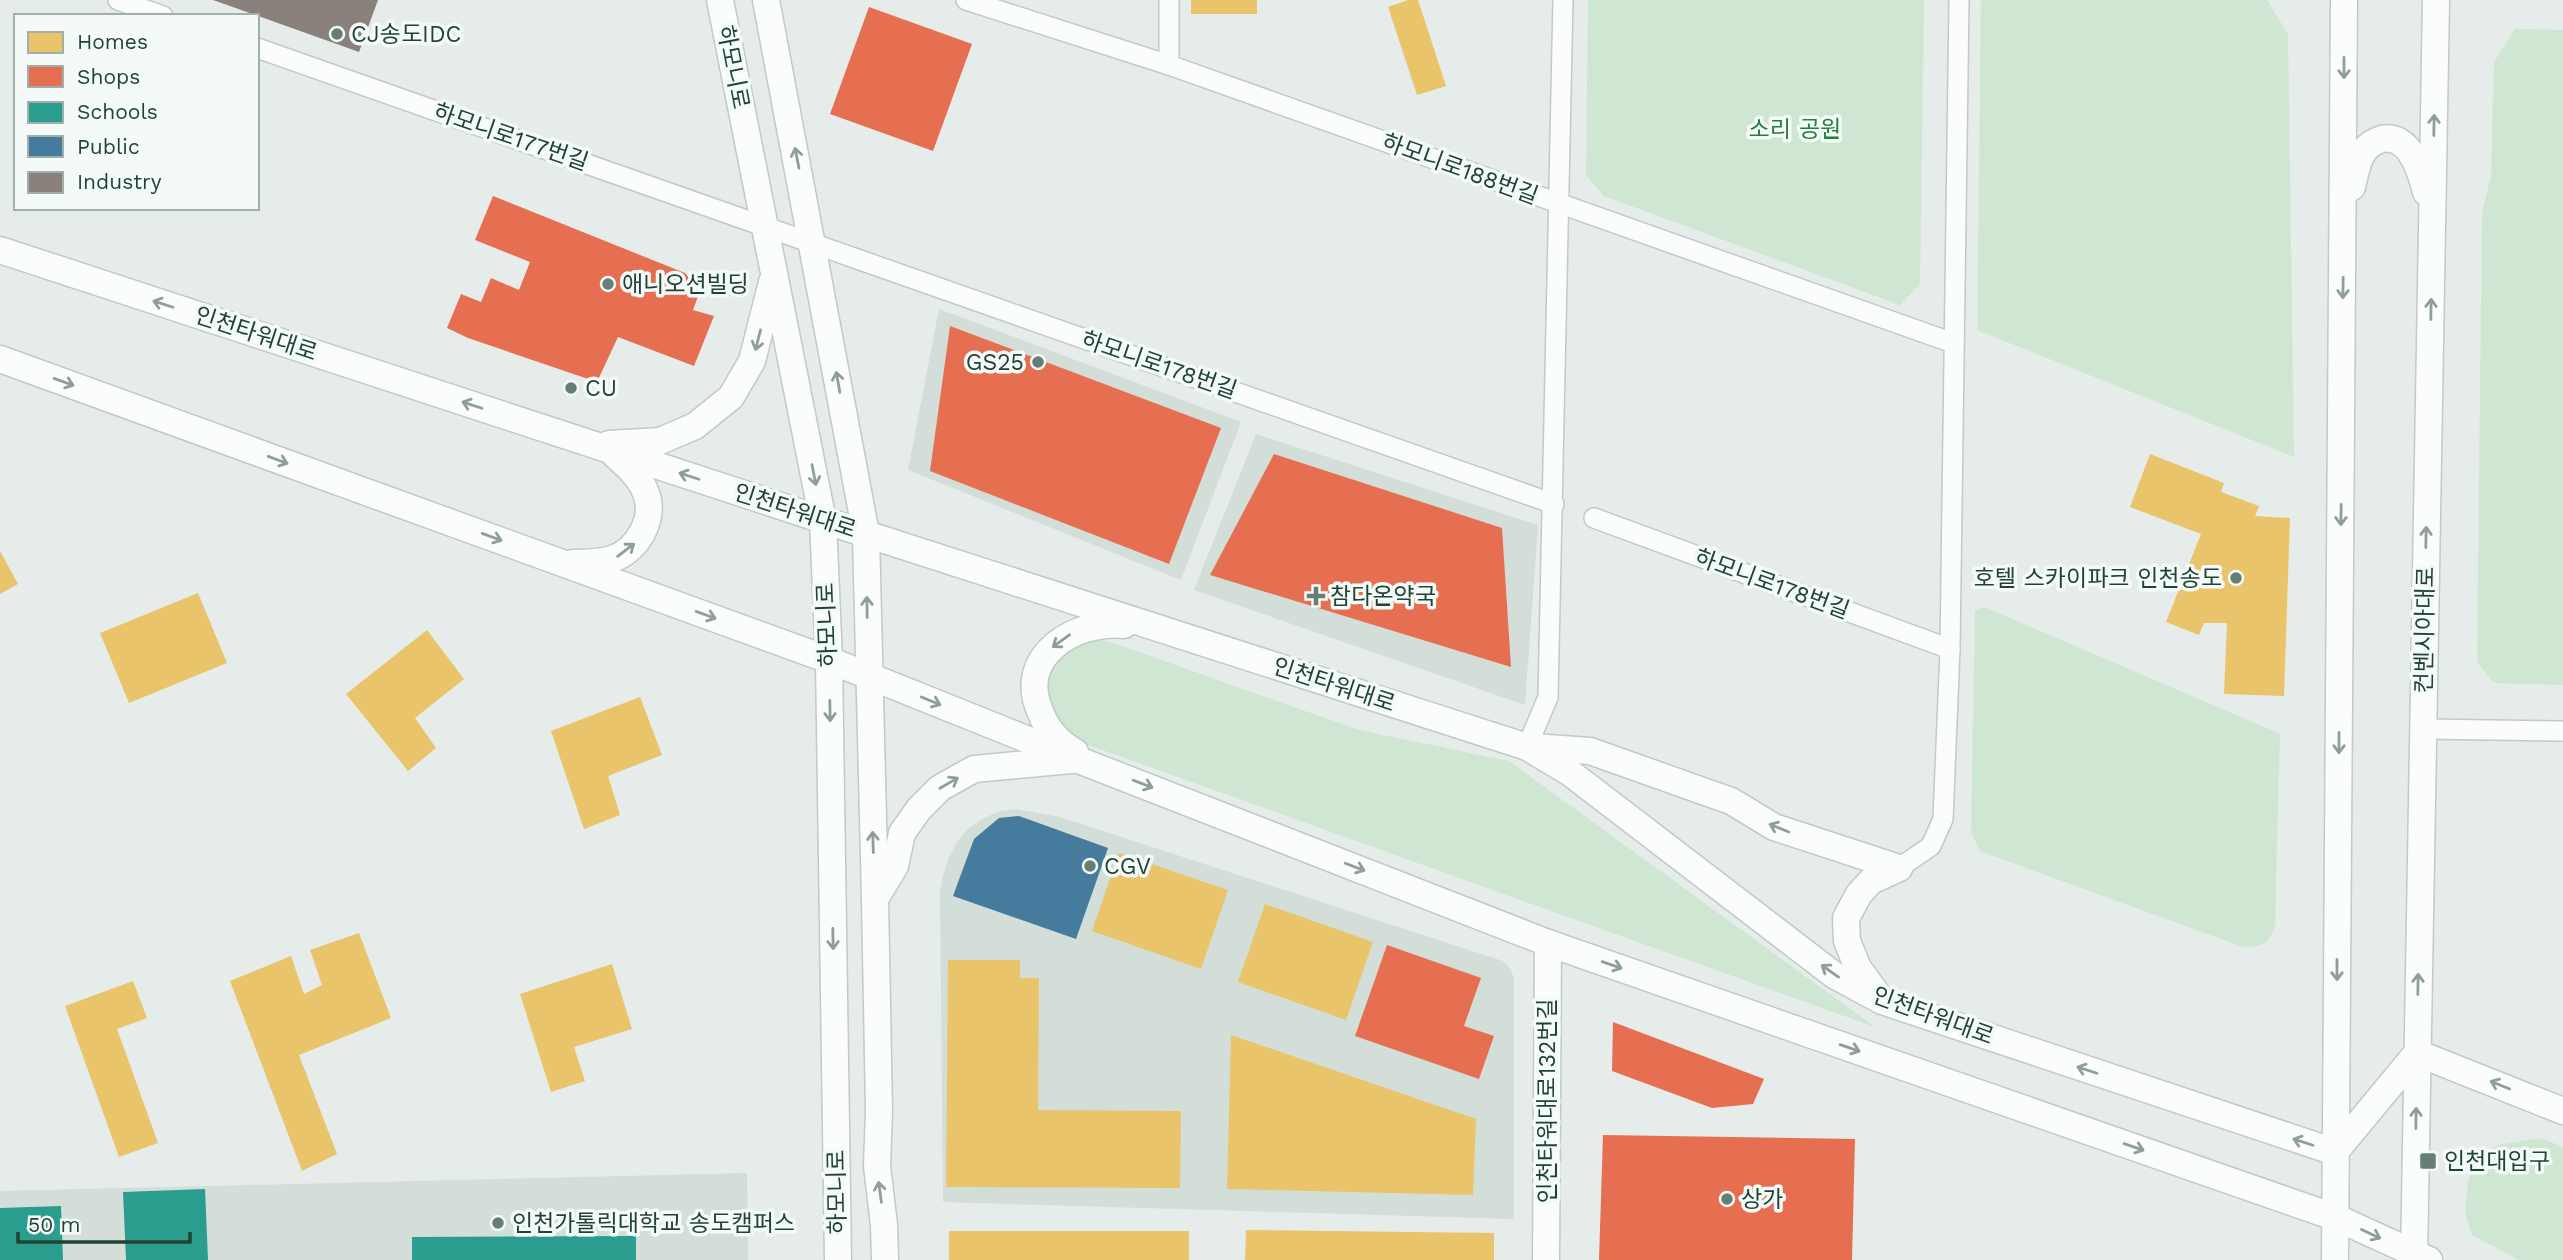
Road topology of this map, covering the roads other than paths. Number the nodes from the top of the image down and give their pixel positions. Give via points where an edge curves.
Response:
1 (118, 0) edge
2 (720, 0) edge
3 (766, 0) edge
4 (966, 0) edge
5 (1169, 0) edge
6 (1563, 0) edge
7 (1959, 0) edge
8 (2344, 0) edge
9 (2436, 0) edge
10 (157, 14) edge
11 (259, 49) edge
12 (1169, 65) junction
13 (1557, 204) junction
14 (2432, 218) junction
15 (2344, 219) junction
16 (765, 226) junction
17 (813, 243) junction
18 (0, 250) edge
19 (775, 274) junction
20 (1953, 343) junction
21 (0, 359) edge
22 (601, 448) junction
23 (1554, 503) junction
24 (1594, 518) dead end
25 (823, 521) junction
26 (866, 534) junction
27 (561, 562) junction
28 (1174, 634) junction
29 (1950, 649) junction
30 (829, 660) junction
31 (868, 675) junction
32 (2423, 729) junction
33 (2563, 731) edge
34 (1527, 747) junction
35 (1088, 763) junction
36 (1844, 850) junction
37 (1899, 868) junction
38 (1859, 894) junction
39 (875, 899) junction
40 (1548, 943) junction
41 (1882, 1001) junction
42 (2417, 1053) junction
43 (2563, 1111) edge
44 (2335, 1152) junction
45 (2337, 1218) junction
46 (2419, 1258) edge
47 (838, 1260) edge
48 (885, 1260) edge
49 (1546, 1260) edge
50 (2335, 1260) edge

1 - 10 street
2 - 16 main road, 하모니로
17 -> 3 main road, 하모니로
4 - 12 street, 하모니로188번길
5 - 12 street
6 - 13 street
7 - 20 street
8 -> 15 main road
14 -> 9 main road, 컨벤시아대로
11 - 16 street, 하모니로177번길
12 - 13 street, 하모니로188번길
13 - 20 street, 하모니로188번길
13 - 23 street
14 - 15 main road via 2420,168 2400,142 2386,138 2364,151
32 -> 14 main road, 컨벤시아대로
15 -> 44 main road
16 - 17 street, 하모니로178번길
16 - 19 main road, 하모니로
17 - 23 street, 하모니로178번길
26 -> 17 main road, 하모니로
22 -> 18 main road, 인천타워대로
19 -> 22 main road via 752,361 731,397 695,426 660,441
19 -> 25 main road, 하모니로
20 - 29 street
21 -> 27 main road
25 -> 22 main road, 인천타워대로
27 -> 22 main road via 612,559 631,548 644,529 648,496 633,472
23 - 34 street via 1548,697
24 - 29 street, 하모니로178번길
25 - 26 main road, 인천타워대로
25 - 30 main road, 하모니로
26 - 28 main road, 인천타워대로
31 -> 26 main road, 하모니로
27 -> 30 main road
28 - 34 main road, 인천타워대로
28 -> 35 main road via 1122,625 1087,627 1051,648 1039,665 1035,700 1043,721
29 - 37 street via 1943,819 1931,846
30 - 31 main road
30 -> 47 main road, 하모니로
31 -> 35 main road
39 -> 31 main road, 하모니로
32 - 33 street
42 -> 32 main road, 컨벤시아대로
36 -> 34 main road via 1774,827 1731,801 1590,751
41 -> 34 main road, 인천타워대로 via 1834,975 1569,772
39 -> 35 main road via 895,866 902,833 940,788 974,769
35 -> 40 main road
36 - 37 main road
36 - 38 main road via 1862,875
37 - 38 main road via 1871,881
38 - 41 main road via 1846,918 1847,941 1858,968
48 -> 39 main road, 하모니로 via 877,1166
40 -> 45 main road
40 - 49 main road, 인천타워대로132번길
44 -> 41 main road, 인천타워대로
43 -> 42 main road
42 - 44 main road
46 -> 42 main road, 컨벤시아대로
44 - 45 main road
45 -> 46 main road
45 - 50 main road

